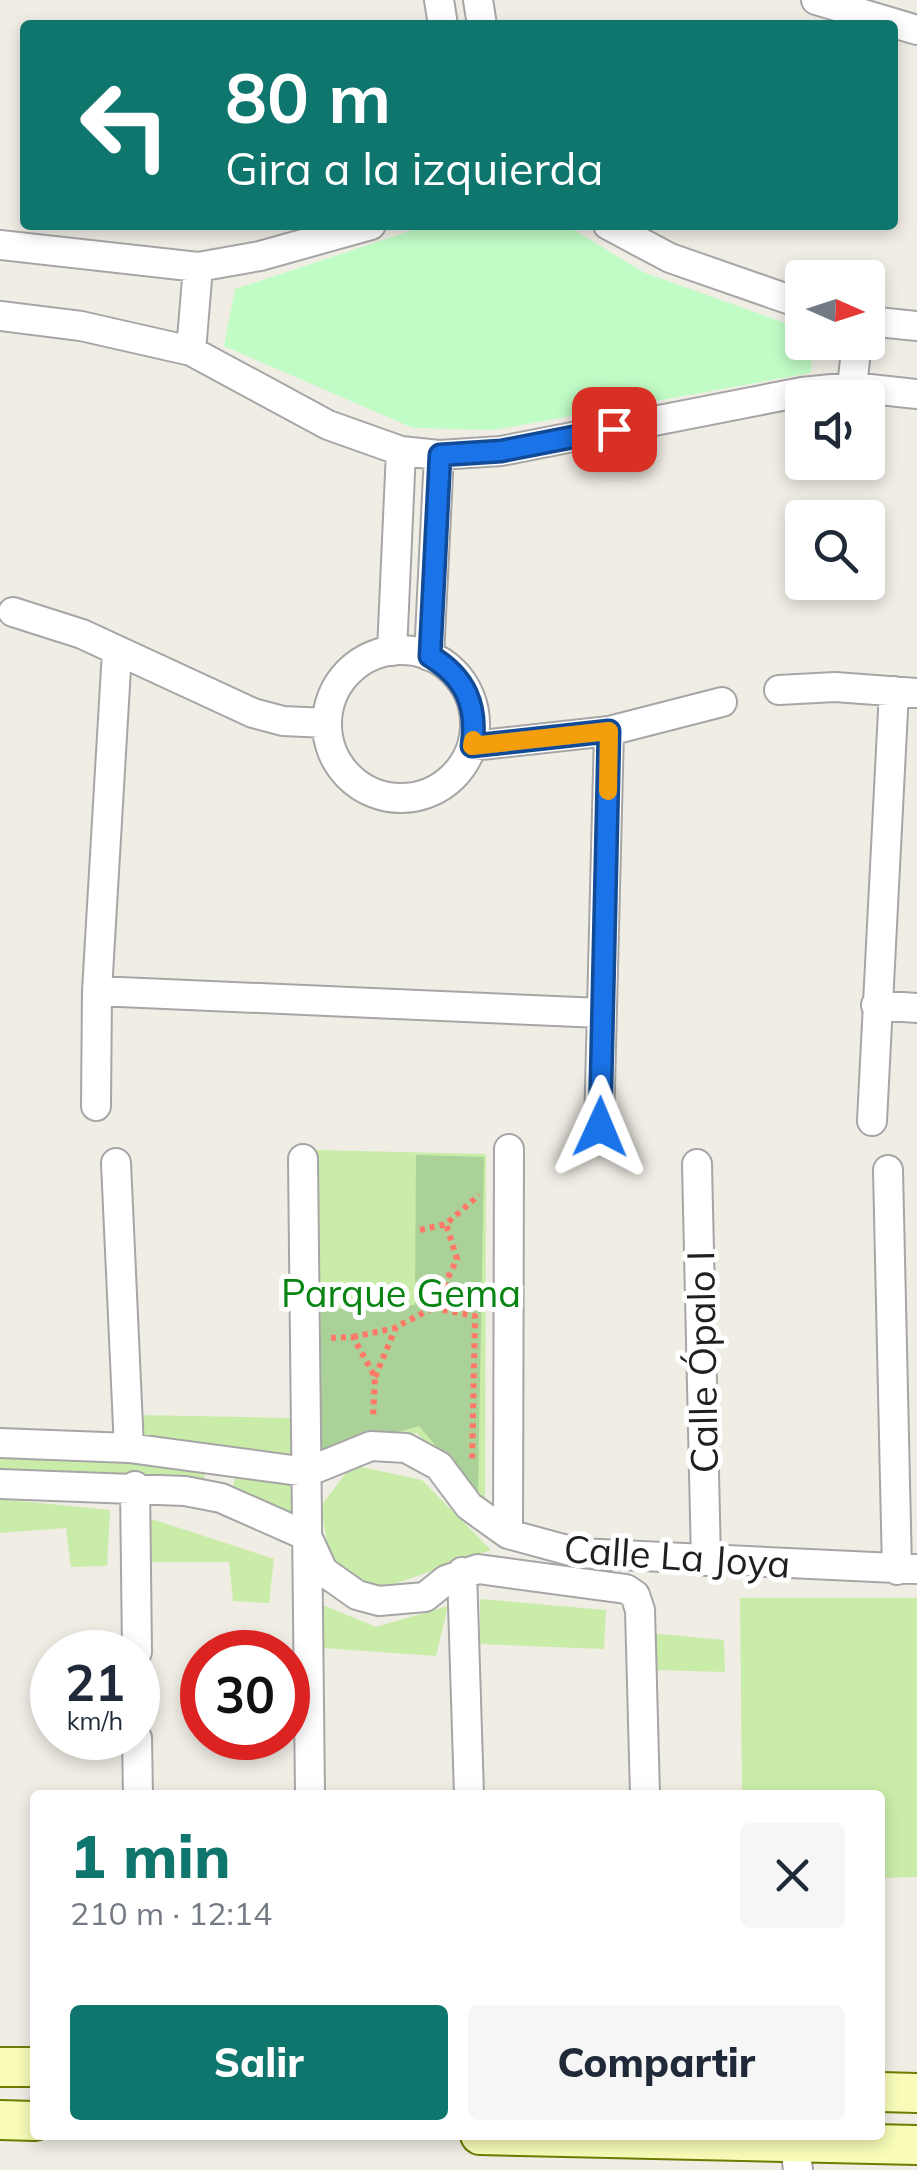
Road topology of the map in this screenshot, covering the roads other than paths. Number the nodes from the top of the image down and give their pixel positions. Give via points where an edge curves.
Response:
1 (816, 0) edge
2 (883, 20) edge
3 (353, 230) edge
4 (617, 230) edge
5 (0, 245) edge
6 (198, 267) junction
7 (785, 298) edge
8 (0, 316) edge
9 (885, 323) edge
10 (917, 326) edge
11 (192, 351) junction
12 (885, 391) edge
13 (917, 394) edge
14 (785, 395) edge
15 (401, 450) junction
16 (440, 455) junction
17 (13, 612) dead end
18 (392, 650) junction
19 (117, 651) junction
20 (430, 656) junction
21 (779, 690) dead end
22 (906, 692) edge
23 (722, 702) dead end
24 (327, 723) junction
25 (609, 731) junction
26 (472, 746) junction
27 (97, 991) junction
28 (876, 1005) junction
29 (917, 1008) edge
30 (601, 1013) junction
31 (96, 1106) dead end
32 (872, 1121) dead end
33 (600, 1127) dead end
34 (508, 1149) dead end
35 (303, 1159) dead end
36 (116, 1163) dead end
37 (696, 1164) dead end
38 (888, 1170) dead end
39 (0, 1443) edge
40 (128, 1448) junction
41 (226, 1461) junction
42 (307, 1472) junction
43 (0, 1484) edge
44 (135, 1486) junction
45 (221, 1498) junction
46 (508, 1534) junction
47 (307, 1536) junction
48 (706, 1560) junction
49 (907, 1569) edge
50 (462, 1572) junction
51 (136, 1630) edge
52 (137, 1760) edge
53 (138, 1790) edge
54 (310, 1790) edge
55 (469, 1790) edge
56 (646, 1790) edge
57 (0, 2067) edge
58 (30, 2067) edge
59 (885, 2092) edge
60 (917, 2093) edge
61 (0, 2120) edge
62 (30, 2121) edge
63 (592, 2140) edge
64 (917, 2145) edge
65 (795, 2149) edge
66 (853, 2149) edge

1 - 2 street
3 - 6 street
4 - 7 street via 670,258
5 - 6 street
6 - 11 street
8 - 11 street
9 - 10 street
11 - 15 street via 328,425
12 - 13 street
14 - 16 street via 501,451
15 - 16 street
15 - 18 street
16 - 20 street
17 - 19 street
18 - 20 street
18 - 24 street via 371,656 339,683
19 - 24 street via 253,713
19 - 27 street
20 - 26 street via 462,683 472,703
21 - 22 street
22 - 28 street
23 - 25 street
24 - 26 street via 340,768 378,795 424,795 453,776
25 - 26 street
25 - 30 street
27 - 30 street
27 - 31 street
28 - 29 street
28 - 32 street
30 - 33 street
34 - 46 street
35 - 42 street
36 - 40 street
37 - 48 street, Calle Ópalo I
38 - 49 street
39 - 40 street, Calle La Joya
40 - 41 street, Calle La Joya
41 - 42 street, Calle La Joya
41 - 45 street
42 - 46 street, Calle La Joya via 371,1446 406,1448 439,1466 469,1506
42 - 47 street
43 - 44 street
44 - 45 street
44 - 51 street
45 - 47 street
46 - 48 street, Calle La Joya via 578,1553
47 - 50 street via 323,1571 357,1595 379,1601 425,1597
47 - 54 street
48 - 49 street, Calle La Joya
50 - 55 street
50 - 56 street, Calle La Joya via 498,1570 635,1595
52 - 53 street
57 - 58 street
59 - 60 street
61 - 62 street
63 - 65 street
64 - 66 street
65 - 66 street

